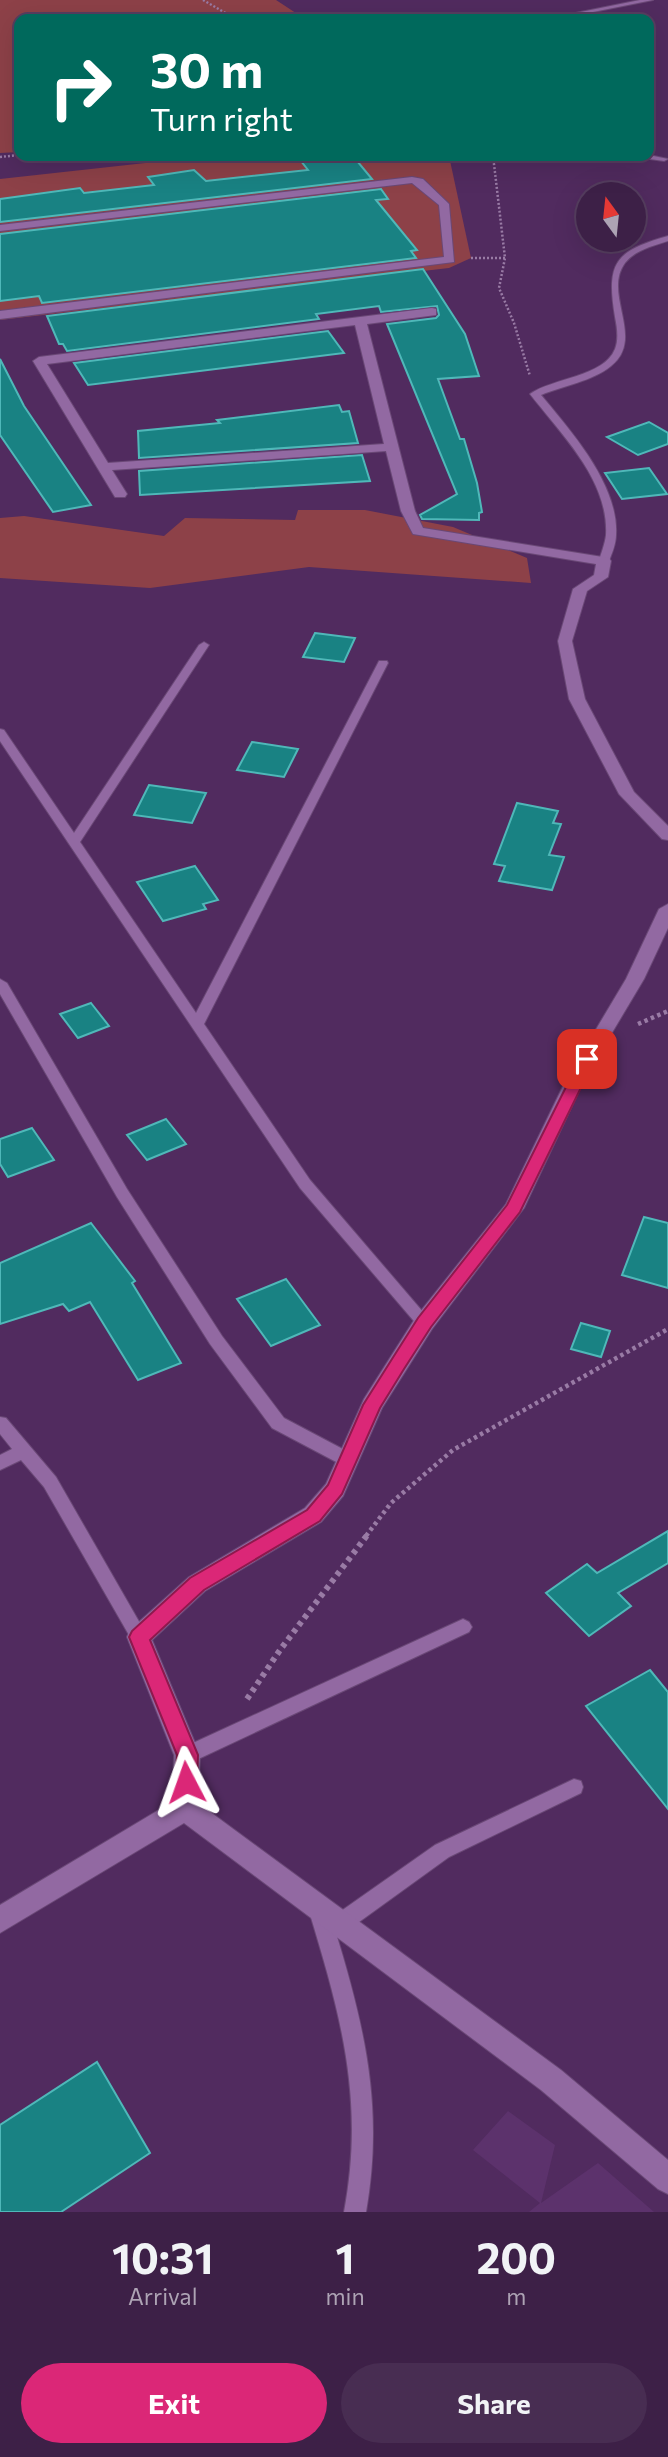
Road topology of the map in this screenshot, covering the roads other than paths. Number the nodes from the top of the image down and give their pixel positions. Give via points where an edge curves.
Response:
1 (650, 0) edge
2 (576, 14) edge
3 (0, 228) edge
4 (668, 237) edge
5 (432, 312) dead end
6 (0, 315) edge
7 (360, 321) junction
8 (392, 447) junction
9 (104, 467) junction
10 (120, 494) dead end
11 (604, 561) junction
12 (204, 645) dead end
13 (383, 663) dead end
14 (0, 732) edge
15 (668, 835) edge
16 (74, 842) junction
17 (668, 909) edge
18 (0, 983) edge
19 (197, 1024) junction
20 (424, 1323) junction
21 (0, 1423) edge
22 (23, 1451) junction
23 (348, 1460) junction
24 (0, 1463) edge
25 (463, 1627) dead end
26 (139, 1637) junction
27 (187, 1755) junction
28 (573, 1787) dead end
29 (186, 1808) junction
30 (318, 1906) junction
31 (0, 1920) edge
32 (341, 1923) junction
33 (668, 2179) edge
34 (355, 2212) edge

1 - 2 lane
3 - 6 street via 412,180 444,204 450,260
4 - 11 lane via 648,242 620,260 614,274 621,345 611,363 535,394 576,441 607,506 611,533
5 - 7 street
7 - 8 street
7 - 9 street via 39,361
8 - 9 street
8 - 11 street via 408,511 418,531
9 - 10 street
11 - 15 street via 601,577 580,589 565,642 577,699 627,794
12 - 16 lane
13 - 19 lane
14 - 16 lane
16 - 19 lane
17 - 20 street via 635,979 576,1078 514,1208
18 - 23 lane via 122,1193 216,1340 278,1423
19 - 20 lane via 305,1184
20 - 23 street via 372,1405
21 - 22 lane
22 - 24 lane
22 - 26 lane via 51,1482
23 - 26 street via 335,1489 313,1515 197,1584
25 - 27 lane
26 - 27 street
27 - 29 street
28 - 32 lane via 442,1851
29 - 30 street
29 - 31 street
30 - 32 street
30 - 34 lane via 347,1997 362,2098 364,2178
32 - 33 street via 551,2080

